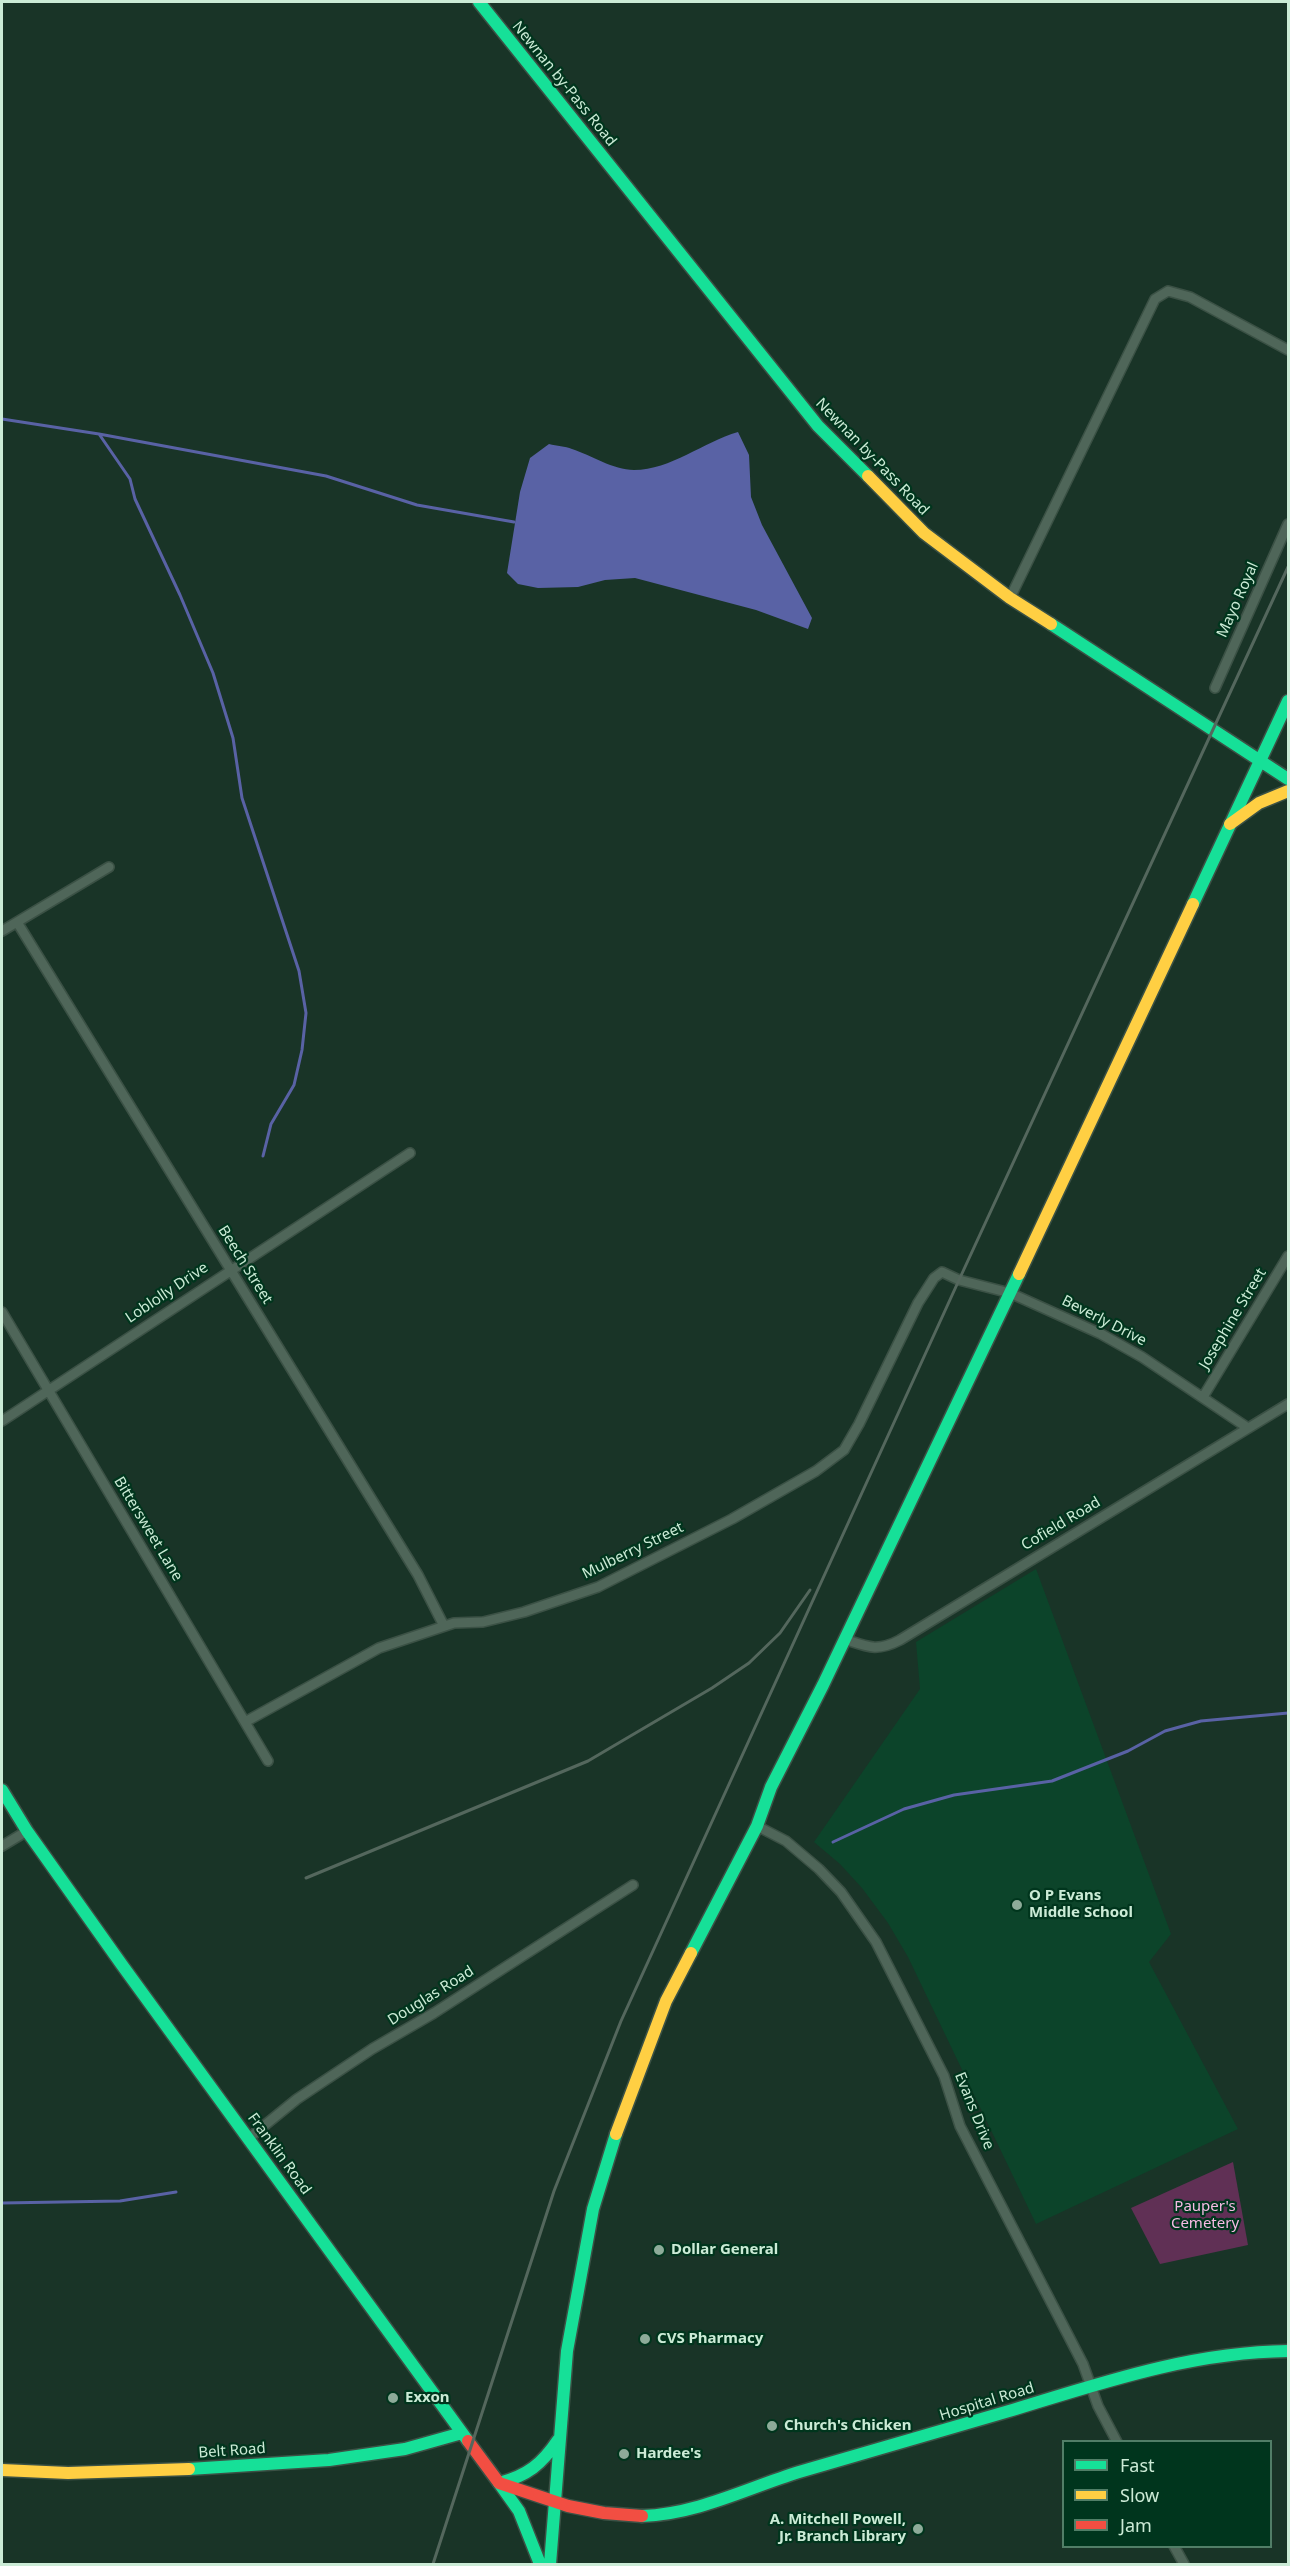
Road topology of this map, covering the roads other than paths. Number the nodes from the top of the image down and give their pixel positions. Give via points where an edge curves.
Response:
1 (479, 2) edge
2 (1288, 350) edge
3 (1288, 524) edge
4 (1010, 598) junction
5 (1215, 688) dead end
6 (1288, 701) edge
7 (1288, 710) edge
8 (1288, 729) edge
9 (1259, 760) junction
10 (1288, 768) edge
11 (1288, 779) edge
12 (1288, 791) edge
13 (1228, 826) junction
14 (109, 867) dead end
15 (17, 922) junction
16 (2, 932) edge
17 (410, 1153) dead end
18 (1288, 1256) edge
19 (230, 1269) junction
20 (934, 1278) joint
21 (1010, 1293) junction
22 (2, 1312) edge
23 (48, 1390) junction
24 (1203, 1398) junction
25 (1288, 1404) edge
26 (2, 1420) edge
27 (1248, 1428) junction
28 (444, 1626) junction
29 (844, 1639) junction
30 (245, 1722) junction
31 (268, 1761) dead end
32 (2, 1790) edge
33 (757, 1826) junction
34 (27, 1831) junction
35 (2, 1846) edge
36 (633, 1885) dead end
37 (249, 2138) junction
38 (1288, 2351) edge
39 (1091, 2386) junction
40 (462, 2433) junction
41 (558, 2440) junction
42 (1116, 2440) edge
43 (2, 2470) edge
44 (499, 2483) junction
45 (556, 2503) junction
46 (1175, 2548) edge
47 (540, 2565) edge
48 (550, 2565) edge
49 (1184, 2565) edge

1 - 4 main road, Newnan by-Pass Road via 818,426 924,533
2 - 4 street via 1190,297 1168,291 1155,299
3 - 5 street, Mayo Royal
4 - 9 main road, Newnan by-Pass Road
6 - 9 main road
7 - 8 main road
9 - 10 main road
9 - 11 main road, Newnan by-Pass Road
9 - 13 main road
12 - 13 main road via 1259,802
13 - 21 main road
14 - 15 street
15 - 16 street
15 - 19 street, Beech Street
17 - 19 street, Loblolly Drive
18 - 24 street, Josephine Street
19 - 23 street, Loblolly Drive
19 - 28 street, Beech Street via 418,1575
20 - 21 street, Beverly Drive via 942,1272
20 - 28 street, Mulberry Street via 860,1424 844,1450 816,1471 598,1587 524,1612
21 - 24 street, Beverly Drive via 1101,1334
21 - 29 main road
22 - 23 street, Bittersweet Lane
23 - 26 street, Loblolly Drive
23 - 30 street, Bittersweet Lane
24 - 27 street, Beverly Drive
25 - 27 street, Cofield Road
27 - 29 street, Cofield Road via 900,1640 870,1648
28 - 30 street, Mulberry Street via 355,1659
29 - 33 main road via 771,1787
30 - 31 street, Bittersweet Lane
32 - 34 main road, Franklin Road
33 - 39 street, Evans Drive via 786,1842 819,1869 841,1892 876,1942 944,2076 960,2126
33 - 41 main road via 666,2001 592,2209 567,2350
34 - 35 street
34 - 37 main road, Franklin Road
36 - 37 street, Douglas Road via 372,2049 297,2099
37 - 40 main road, Franklin Road
38 - 39 main road, Hospital Road via 1224,2354 1178,2362
39 - 42 street, Evans Drive
39 - 45 main road, Hospital Road via 796,2473 682,2512 640,2516
40 - 43 main road, Belt Road via 405,2450 329,2460 169,2470
40 - 44 main road, Franklin Road
41 - 44 main road via 535,2471
41 - 45 main road
44 - 45 main road
44 - 47 main road, Franklin Road via 514,2498
45 - 48 main road
46 - 49 street

